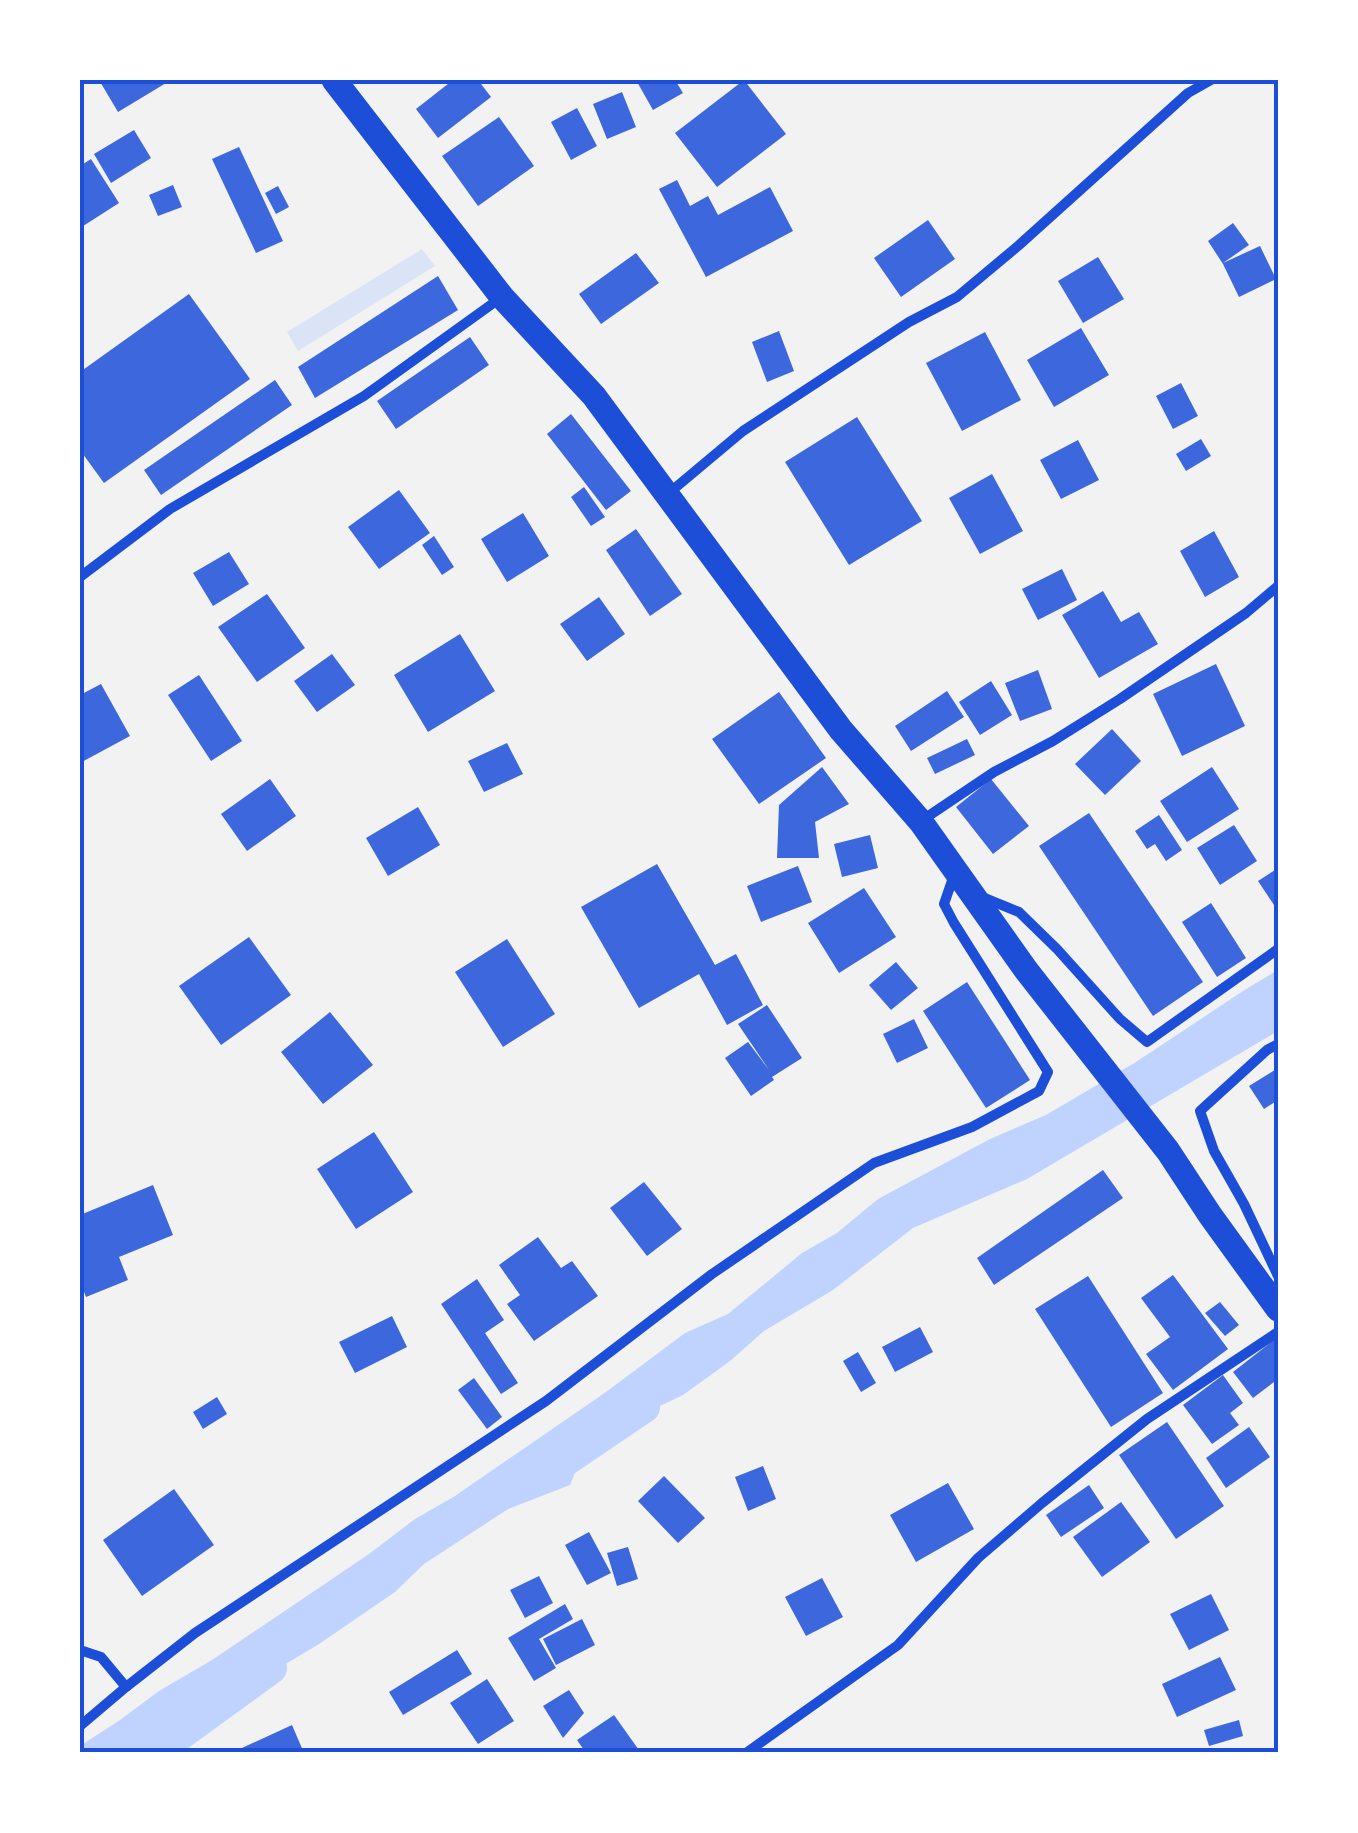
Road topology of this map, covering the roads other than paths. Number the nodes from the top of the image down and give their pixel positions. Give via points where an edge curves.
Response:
1 (334, 80) edge
2 (1211, 80) edge
3 (502, 297) junction
4 (668, 494) junction
5 (80, 578) edge
6 (1278, 586) edge
7 (920, 822) junction
8 (964, 882) junction
9 (1278, 949) edge
10 (1278, 1044) edge
11 (1278, 1276) edge
12 (1278, 1309) edge
13 (1278, 1332) edge
14 (80, 1650) edge
15 (126, 1687) junction
16 (80, 1726) edge
17 (746, 1753) edge

1 - 3 main road
2 - 4 street via 1188,93 957,297 743,431
3 - 4 main road via 594,396
3 - 5 street via 364,396 170,509
4 - 7 main road via 842,730
6 - 7 street via 1120,699
7 - 8 main road
8 - 9 street via 1019,912 1147,1042
8 - 12 main road
8 - 15 street via 944,904 1048,1072 1039,1091 972,1127 874,1163 712,1274 546,1401 195,1633
10 - 11 street via 1200,1111
13 - 17 street via 1132,1431 978,1558 898,1645
14 - 15 street via 102,1657
15 - 16 street

